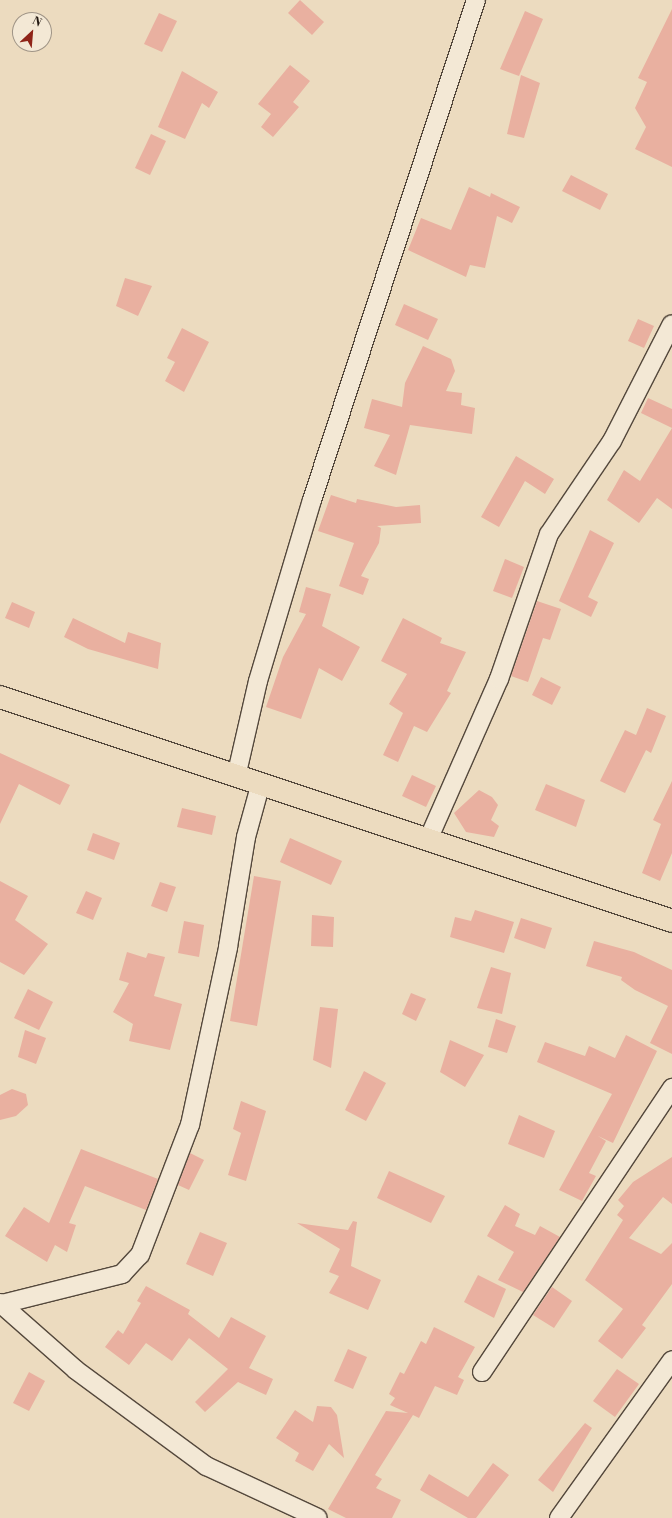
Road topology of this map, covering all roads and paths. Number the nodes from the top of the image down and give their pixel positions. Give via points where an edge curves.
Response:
1 (476, 0) edge
2 (672, 324) edge
3 (0, 697) edge
4 (236, 777) junction
5 (260, 786) junction
6 (428, 840) junction
7 (671, 917) edge
8 (672, 1088) edge
9 (1, 1303) edge
10 (672, 1360) edge
11 (482, 1372) dead end
12 (318, 1518) edge
13 (559, 1518) edge

1 - 4 street via 312,500 258,681 248,735
2 - 6 street via 612,441 549,534 499,679
3 - 4 main road
4 - 5 main road
5 - 6 main road
5 - 9 street via 246,837 228,947 190,1125 140,1255 122,1274
6 - 7 main road
8 - 11 street
9 - 12 street via 76,1370 206,1466
10 - 13 street

